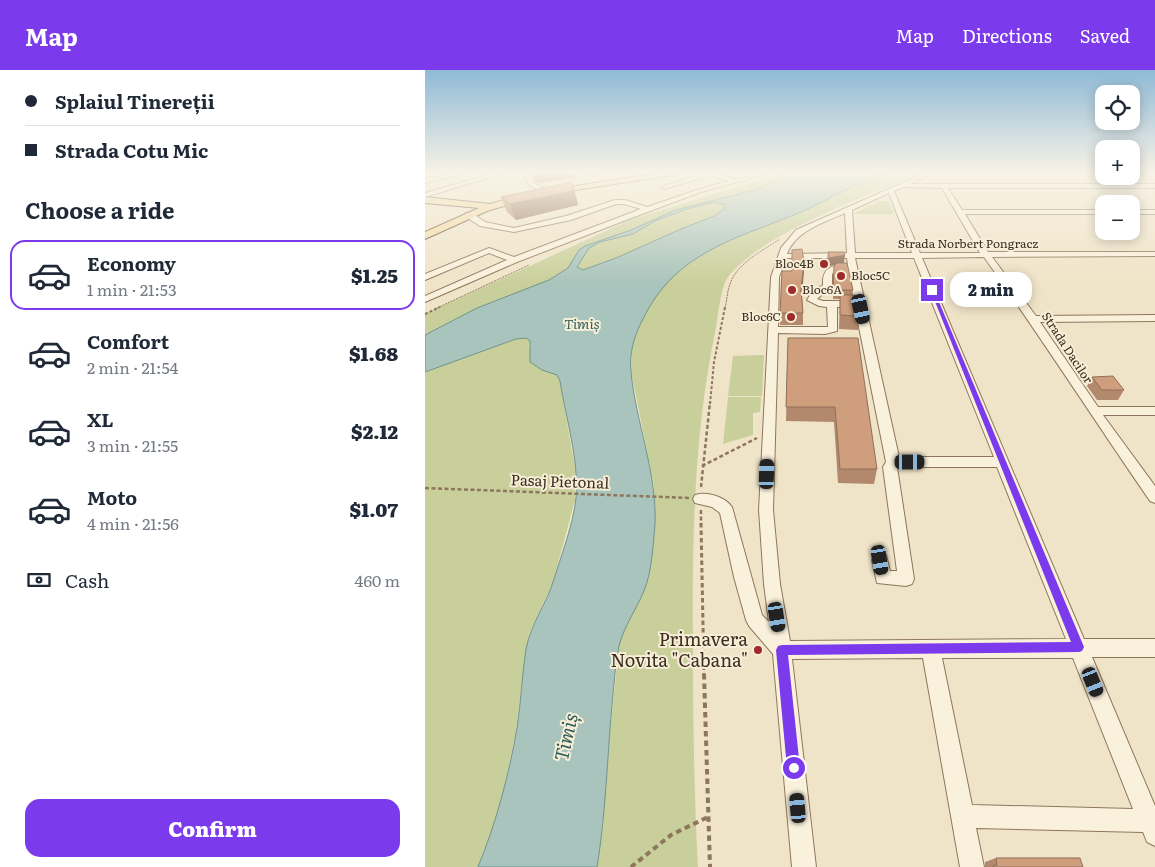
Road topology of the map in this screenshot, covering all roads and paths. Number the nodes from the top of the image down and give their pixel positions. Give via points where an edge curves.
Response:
1 (480, 210) edge
2 (591, 210) edge
3 (644, 210) edge
4 (845, 210) edge
5 (848, 210) edge
6 (904, 210) edge
7 (959, 212) joint
8 (1095, 212) edge
9 (1140, 212) edge
10 (1155, 212) edge
11 (469, 215) junction
12 (425, 236) edge
13 (1155, 254) edge
14 (918, 255) junction
15 (986, 255) junction
16 (781, 256) junction
17 (851, 256) junction
18 (514, 260) junction
19 (853, 268) junction
20 (425, 277) edge
21 (425, 299) edge
22 (832, 304) junction
23 (859, 304) junction
24 (1155, 318) edge
25 (1033, 319) junction
26 (773, 330) junction
27 (714, 362) dead end
28 (1094, 411) junction
29 (1155, 411) edge
30 (768, 437) junction
31 (893, 462) junction
32 (1003, 462) junction
33 (702, 466) junction
34 (701, 476) dead end
35 (425, 488) edge
36 (1155, 497) edge
37 (697, 499) junction
38 (880, 560) dead end
39 (1079, 647) junction
40 (931, 648) junction
41 (1155, 648) edge
42 (782, 650) junction
43 (963, 816) junction
44 (708, 817) junction
45 (1152, 827) edge
46 (631, 867) edge
47 (711, 867) edge
48 (804, 867) edge
49 (972, 867) edge

1 - 11 main road
2 - 11 street via 514,230 483,224
3 - 18 street
4 - 16 street via 799,232
5 - 17 street
6 - 14 street
7 - 8 street
7 - 15 street, Strada Dacilor
9 - 10 street
11 - 12 main road
13 - 15 street, Strada Norbert Pongracz
14 - 15 street, Strada Norbert Pongracz
14 - 17 street, Strada Norbert Pongracz
14 - 32 street
15 - 25 street, Strada Dacilor
16 - 17 street, Strada Norbert Pongracz
16 - 26 street via 775,277
17 - 19 street
18 - 20 street via 489,250
18 - 21 street
19 - 22 street via 828,270 828,286 812,297 817,303
19 - 23 street
22 - 23 street
22 - 26 street via 834,327 830,331
23 - 31 street
24 - 25 street
25 - 28 street, Strada Dacilor
26 - 30 street
27 - 33 path
28 - 29 street
28 - 36 street, Strada Dacilor
30 - 33 path via 755,438
30 - 42 street via 765,510
31 - 32 street
31 - 38 street via 890,467 906,579 883,578
32 - 39 street
33 - 34 path
35 - 37 path, Pasaj Pietonal
37 - 42 street via 724,505 755,620
37 - 44 path
39 - 40 street
39 - 41 street
39 - 45 street
40 - 42 street
40 - 43 street
42 - 48 street
43 - 45 street
43 - 49 street
44 - 46 path via 671,835
44 - 47 path

